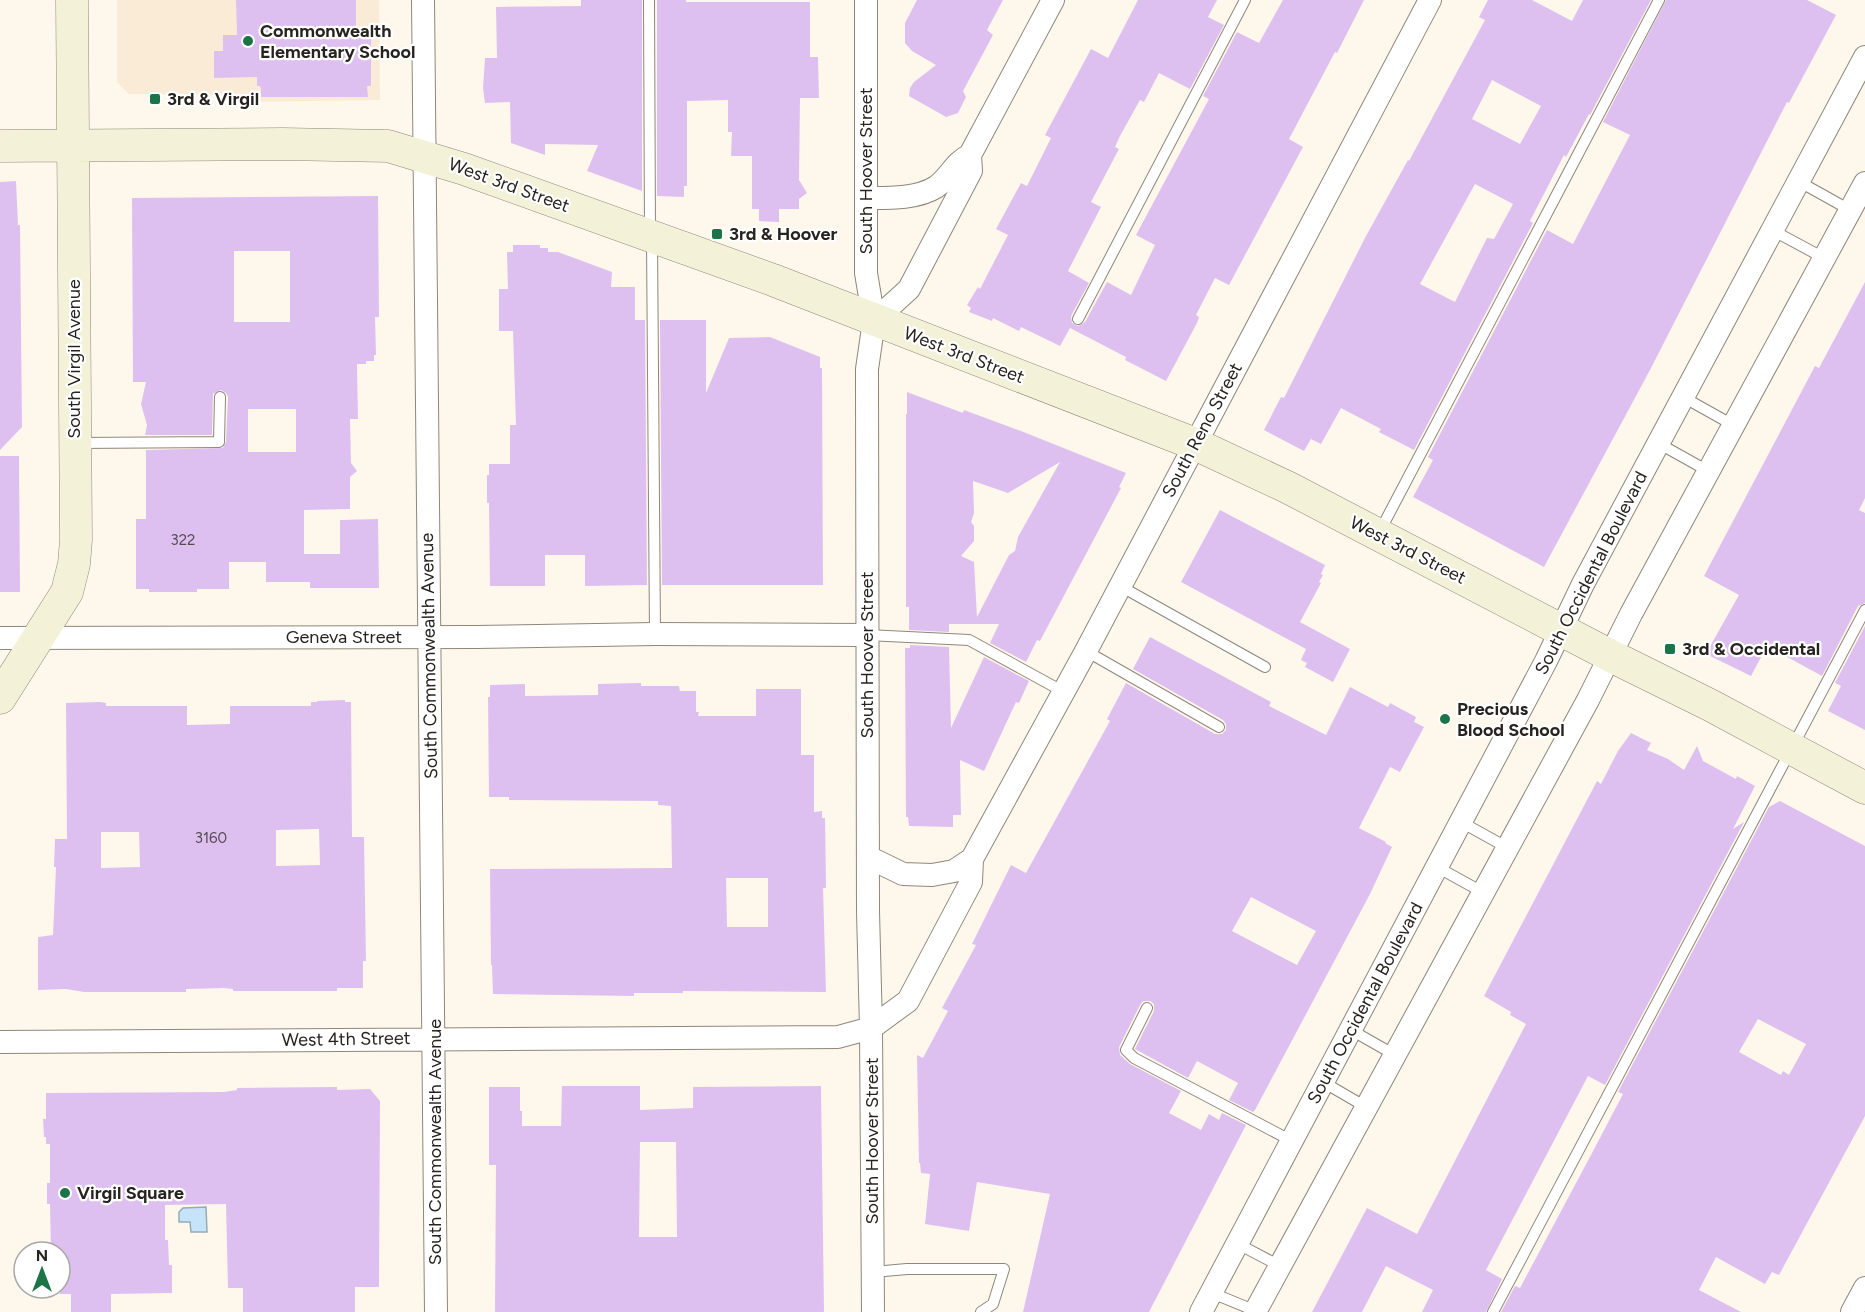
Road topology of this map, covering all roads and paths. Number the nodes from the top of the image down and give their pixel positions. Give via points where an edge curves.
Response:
1 (72, 0) edge
2 (423, 0) edge
3 (649, 0) edge
4 (866, 0) edge
5 (1053, 0) edge
6 (1245, 0) edge
7 (1430, 0) edge
8 (1659, 0) edge
9 (1865, 57) edge
10 (73, 145) junction
11 (0, 146) edge
12 (424, 155) junction
13 (970, 155) junction
14 (1798, 181) junction
15 (1865, 183) edge
16 (867, 198) junction
17 (1850, 210) junction
18 (1772, 230) junction
19 (651, 236) junction
20 (1824, 258) junction
21 (1078, 319) dead end
22 (874, 321) junction
23 (220, 397) dead end
24 (1683, 397) junction
25 (1733, 425) junction
26 (75, 443) junction
27 (1658, 443) junction
28 (1194, 444) junction
29 (1708, 471) junction
30 (1379, 534) junction
31 (1120, 586) junction
32 (1865, 610) edge
33 (1562, 629) junction
34 (655, 634) junction
35 (867, 635) junction
36 (429, 636) junction
37 (0, 638) edge
38 (39, 638) junction
39 (1086, 651) junction
40 (1611, 656) junction
41 (1265, 667) dead end
42 (1064, 692) junction
43 (0, 698) edge
44 (1219, 727) dead end
45 (1791, 748) junction
46 (1865, 788) edge
47 (1461, 822) junction
48 (1508, 848) junction
49 (868, 857) junction
50 (972, 859) junction
51 (1437, 867) junction
52 (1484, 893) junction
53 (1147, 1008) dead end
54 (871, 1028) junction
55 (1351, 1030) junction
56 (434, 1038) junction
57 (0, 1042) edge
58 (1395, 1055) junction
59 (1323, 1082) junction
60 (1366, 1107) junction
61 (1292, 1141) junction
62 (1238, 1244) junction
63 (1281, 1266) junction
64 (873, 1272) junction
65 (1865, 1288) edge
66 (1207, 1302) edge
67 (436, 1312) edge
68 (873, 1312) edge
69 (981, 1312) edge
70 (1255, 1312) edge
71 (1493, 1312) edge
72 (1852, 1312) edge

1 - 10 main road, South Virgil Avenue
2 - 12 street, South Commonwealth Avenue
3 - 19 lane
4 - 16 street, South Hoover Street
5 - 13 street
6 - 21 lane
7 - 28 street, South Reno Street
8 - 30 lane
9 - 14 street, South Occidental Boulevard
10 - 11 main road, West 3rd Street
10 - 12 main road, West 3rd Street via 388,146
10 - 26 main road, South Virgil Avenue
12 - 19 main road, West 3rd Street
12 - 36 street, South Commonwealth Avenue
13 - 16 street via 936,187 905,198
13 - 22 street via 971,171 909,289
14 - 17 lane
14 - 18 street, South Occidental Boulevard
15 - 17 street
16 - 22 street, South Hoover Street via 866,273
17 - 20 street
18 - 20 lane
18 - 24 street, South Occidental Boulevard
19 - 22 main road, West 3rd Street
19 - 34 lane
20 - 25 street
22 - 28 main road, West 3rd Street
22 - 35 street, South Hoover Street via 867,369
23 - 26 lane via 219,442
24 - 25 lane
24 - 27 street, South Occidental Boulevard
25 - 29 street
26 - 38 main road, South Virgil Avenue via 74,564 67,592
27 - 29 lane
27 - 33 street, South Occidental Boulevard
28 - 30 main road, West 3rd Street
28 - 31 street, South Reno Street
29 - 40 street
30 - 33 main road, West 3rd Street
31 - 39 street, South Reno Street
31 - 41 lane
32 - 45 lane
33 - 40 main road, West 3rd Street
33 - 47 street, South Occidental Boulevard
34 - 35 street, Geneva Street
34 - 36 street, Geneva Street
35 - 42 lane via 969,640
35 - 49 street, South Hoover Street
36 - 38 street, Geneva Street
36 - 56 street, South Commonwealth Avenue
37 - 38 street, Geneva Street
38 - 43 main road, South Virgil Avenue
39 - 42 street, South Reno Street
39 - 44 lane
40 - 45 main road, West 3rd Street
40 - 48 street
42 - 50 street, South Reno Street
45 - 46 main road, West 3rd Street
45 - 71 lane
47 - 48 lane
47 - 51 street, South Occidental Boulevard
48 - 52 street
49 - 50 street via 903,874 932,875 954,871
49 - 54 street, South Hoover Street
50 - 54 street, South Reno Street via 971,882 908,1001
51 - 52 lane
51 - 55 street, South Occidental Boulevard
52 - 58 street
53 - 61 lane via 1126,1050 1134,1059
54 - 56 street, West 4th Street via 838,1037
54 - 64 street, South Hoover Street
55 - 58 lane
55 - 59 street, South Occidental Boulevard
56 - 57 street, West 4th Street
56 - 67 street, South Commonwealth Avenue
58 - 60 street
59 - 60 lane
59 - 61 street, South Occidental Boulevard
60 - 63 street
61 - 62 street, South Occidental Boulevard
62 - 63 lane
62 - 66 street, South Occidental Boulevard
63 - 70 street
64 - 68 street, South Hoover Street
64 - 69 lane via 1004,1269 993,1304
65 - 72 street
66 - 70 lane

